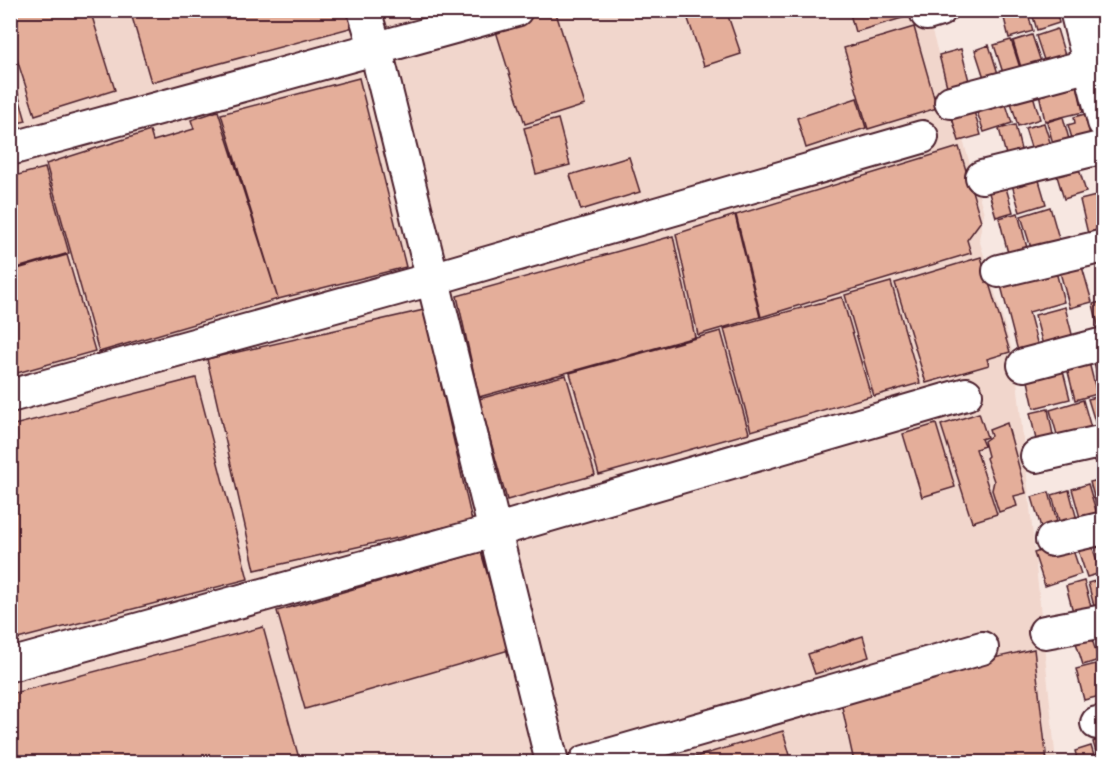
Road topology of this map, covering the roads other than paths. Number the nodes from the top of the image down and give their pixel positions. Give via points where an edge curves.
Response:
1 (364, 10) edge
2 (516, 10) edge
3 (1076, 10) edge
4 (376, 50) junction
5 (1090, 65) junction
6 (951, 102) dead end
7 (1104, 122) edge
8 (922, 137) dead end
9 (1104, 147) edge
10 (10, 149) edge
11 (982, 177) dead end
12 (1104, 246) edge
13 (999, 271) dead end
14 (432, 279) junction
15 (1104, 344) edge
16 (1024, 365) dead end
17 (966, 394) dead end
18 (10, 396) edge
19 (1104, 441) edge
20 (1037, 456) dead end
21 (1104, 528) edge
22 (494, 531) junction
23 (1052, 540) dead end
24 (1104, 621) edge
25 (1045, 632) dead end
26 (982, 648) dead end
27 (10, 665) edge
28 (552, 762) edge
29 (585, 762) edge

1 - 4 street
2 - 4 street
3 - 5 street
4 - 10 street
4 - 14 street
5 - 6 street
5 - 7 street
8 - 14 street
9 - 11 street
12 - 13 street
14 - 18 street
14 - 22 street
15 - 16 street
17 - 22 street
19 - 20 street
21 - 23 street
22 - 27 street
22 - 28 street
24 - 25 street
26 - 29 street

